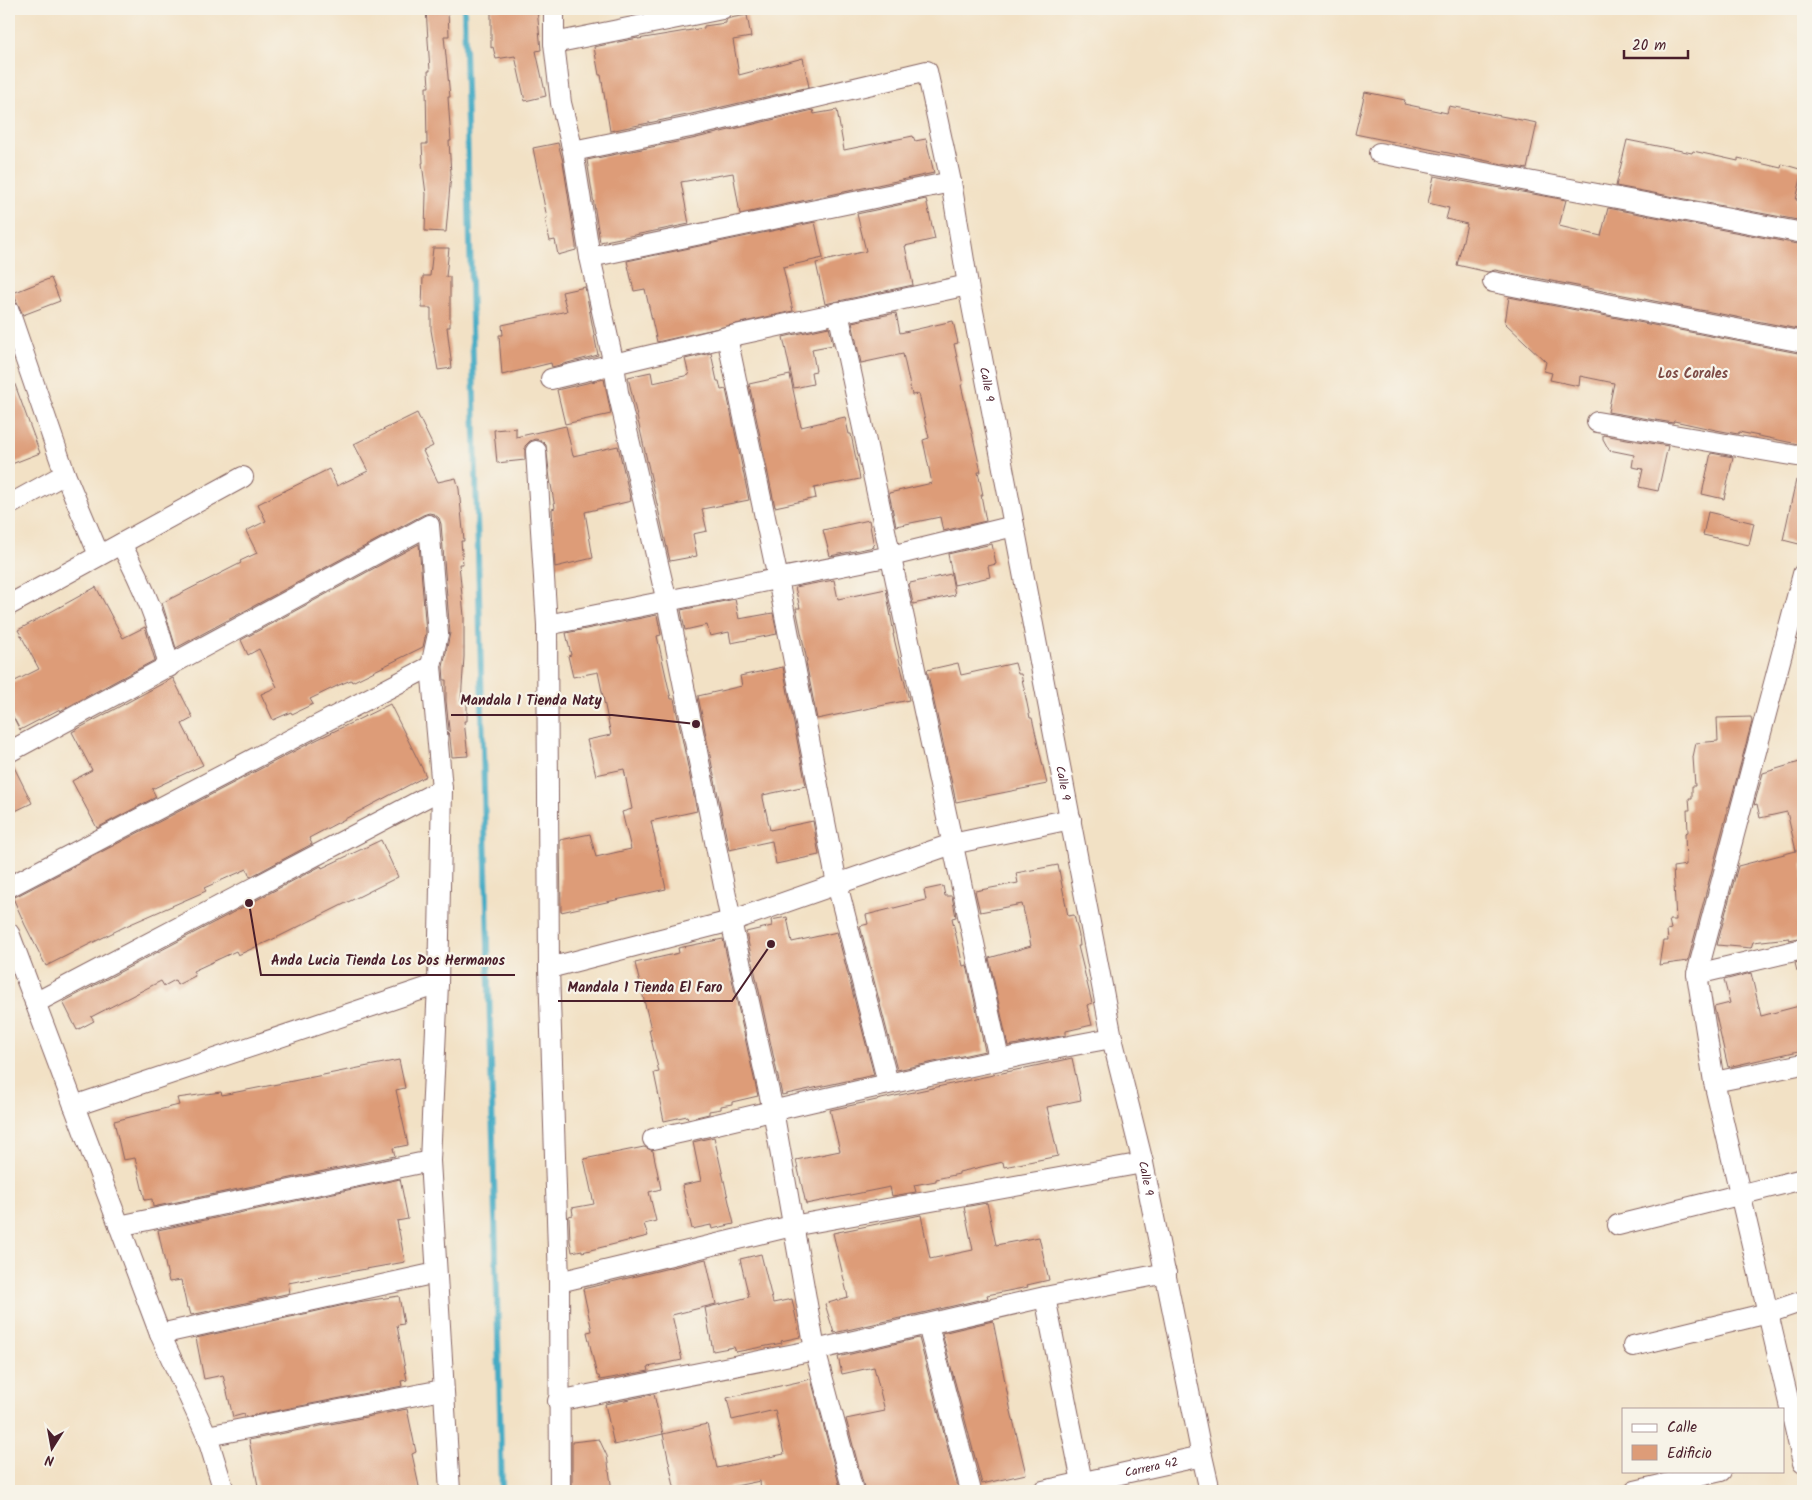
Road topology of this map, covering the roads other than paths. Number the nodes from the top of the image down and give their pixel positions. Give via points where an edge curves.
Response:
1 (554, 9) edge
2 (722, 9) edge
3 (554, 43) junction
4 (573, 151) junction
5 (1379, 153) dead end
6 (951, 182) junction
7 (1803, 233) edge
8 (590, 257) junction
9 (1493, 282) dead end
10 (968, 285) junction
11 (9, 311) edge
12 (838, 312) junction
13 (727, 337) junction
14 (1803, 342) edge
15 (614, 365) junction
16 (551, 380) dead end
17 (1597, 422) dead end
18 (536, 451) dead end
19 (1803, 457) edge
20 (65, 474) junction
21 (243, 477) dead end
22 (9, 505) edge
23 (1014, 526) junction
24 (121, 544) junction
25 (99, 555) junction
26 (891, 556) junction
27 (1803, 574) edge
28 (778, 578) junction
29 (667, 602) junction
30 (9, 605) edge
31 (547, 625) junction
32 (431, 666) junction
33 (169, 667) junction
34 (9, 752) edge
35 (442, 789) junction
36 (1070, 819) junction
37 (952, 844) junction
38 (837, 884) junction
39 (9, 887) edge
40 (731, 921) junction
41 (9, 933) edge
42 (1803, 948) edge
43 (549, 968) junction
44 (1697, 974) junction
45 (438, 984) junction
46 (35, 1003) junction
47 (1112, 1038) junction
48 (999, 1059) junction
49 (1803, 1064) edge
50 (1714, 1082) junction
51 (888, 1083) junction
52 (74, 1106) junction
53 (773, 1110) junction
54 (653, 1139) dead end
55 (430, 1161) junction
56 (1143, 1163) junction
57 (1803, 1179) edge
58 (1740, 1195) junction
59 (1618, 1225) dead end
60 (119, 1226) junction
61 (792, 1226) junction
62 (436, 1272) junction
63 (1166, 1273) junction
64 (559, 1282) junction
65 (1045, 1297) junction
66 (1803, 1301) edge
67 (1768, 1313) junction
68 (928, 1325) junction
69 (160, 1334) junction
70 (1632, 1346) dead end
71 (815, 1350) junction
72 (442, 1390) junction
73 (558, 1401) junction
74 (208, 1436) junction
75 (1202, 1456) junction
76 (1798, 1456) edge
77 (1717, 1472) edge
78 (1082, 1482) junction
79 (224, 1491) edge
80 (450, 1491) edge
81 (560, 1491) edge
82 (853, 1491) edge
83 (971, 1491) edge
84 (1043, 1491) edge
85 (1210, 1491) edge
86 (1635, 1491) edge

1 - 3 street
2 - 3 street
3 - 4 street via 561,103
4 - 6 street, Calle 9 via 927,71
4 - 8 street
5 - 7 street
6 - 8 street
6 - 10 street, Calle 9
8 - 15 street
9 - 14 street
10 - 12 street
10 - 23 street, Calle 9
11 - 20 street
12 - 13 street
12 - 26 street
13 - 15 street
13 - 28 street
15 - 16 street
15 - 29 street
17 - 19 street
18 - 31 street
20 - 22 street
20 - 25 street
21 - 24 street
23 - 26 street
23 - 36 street, Calle 9
24 - 25 street
24 - 33 street via 137,574
25 - 30 street
26 - 28 street
26 - 37 street
27 - 44 street
28 - 29 street
28 - 38 street
29 - 31 street
29 - 40 street
31 - 43 street
32 - 33 street via 438,634 429,525
32 - 35 street
32 - 39 street
33 - 34 street
35 - 45 street
35 - 46 street
36 - 37 street
36 - 47 street, Calle 9
37 - 38 street
37 - 48 street
38 - 40 street
38 - 51 street
40 - 43 street
40 - 53 street
41 - 46 street
42 - 44 street
43 - 64 street
44 - 50 street
45 - 52 street
45 - 55 street
46 - 52 street
47 - 48 street
47 - 56 street, Calle 9
48 - 51 street
49 - 50 street
50 - 58 street
51 - 53 street
52 - 60 street
53 - 54 street
53 - 61 street
55 - 60 street
55 - 62 street
56 - 61 street
56 - 63 street, Calle 9
57 - 58 street
58 - 59 street
58 - 67 street
60 - 69 street
61 - 64 street
61 - 71 street
62 - 69 street
62 - 72 street
63 - 65 street
63 - 75 street, Calle 9
64 - 73 street
65 - 68 street
65 - 78 street
66 - 67 street
67 - 70 street
67 - 76 street
68 - 71 street
68 - 83 street
69 - 74 street
71 - 73 street
71 - 82 street
72 - 74 street
72 - 80 street
73 - 81 street
74 - 79 street
75 - 78 street, Carrera 42
75 - 85 street, Calle 9
77 - 86 street
78 - 84 street, Carrera 42

